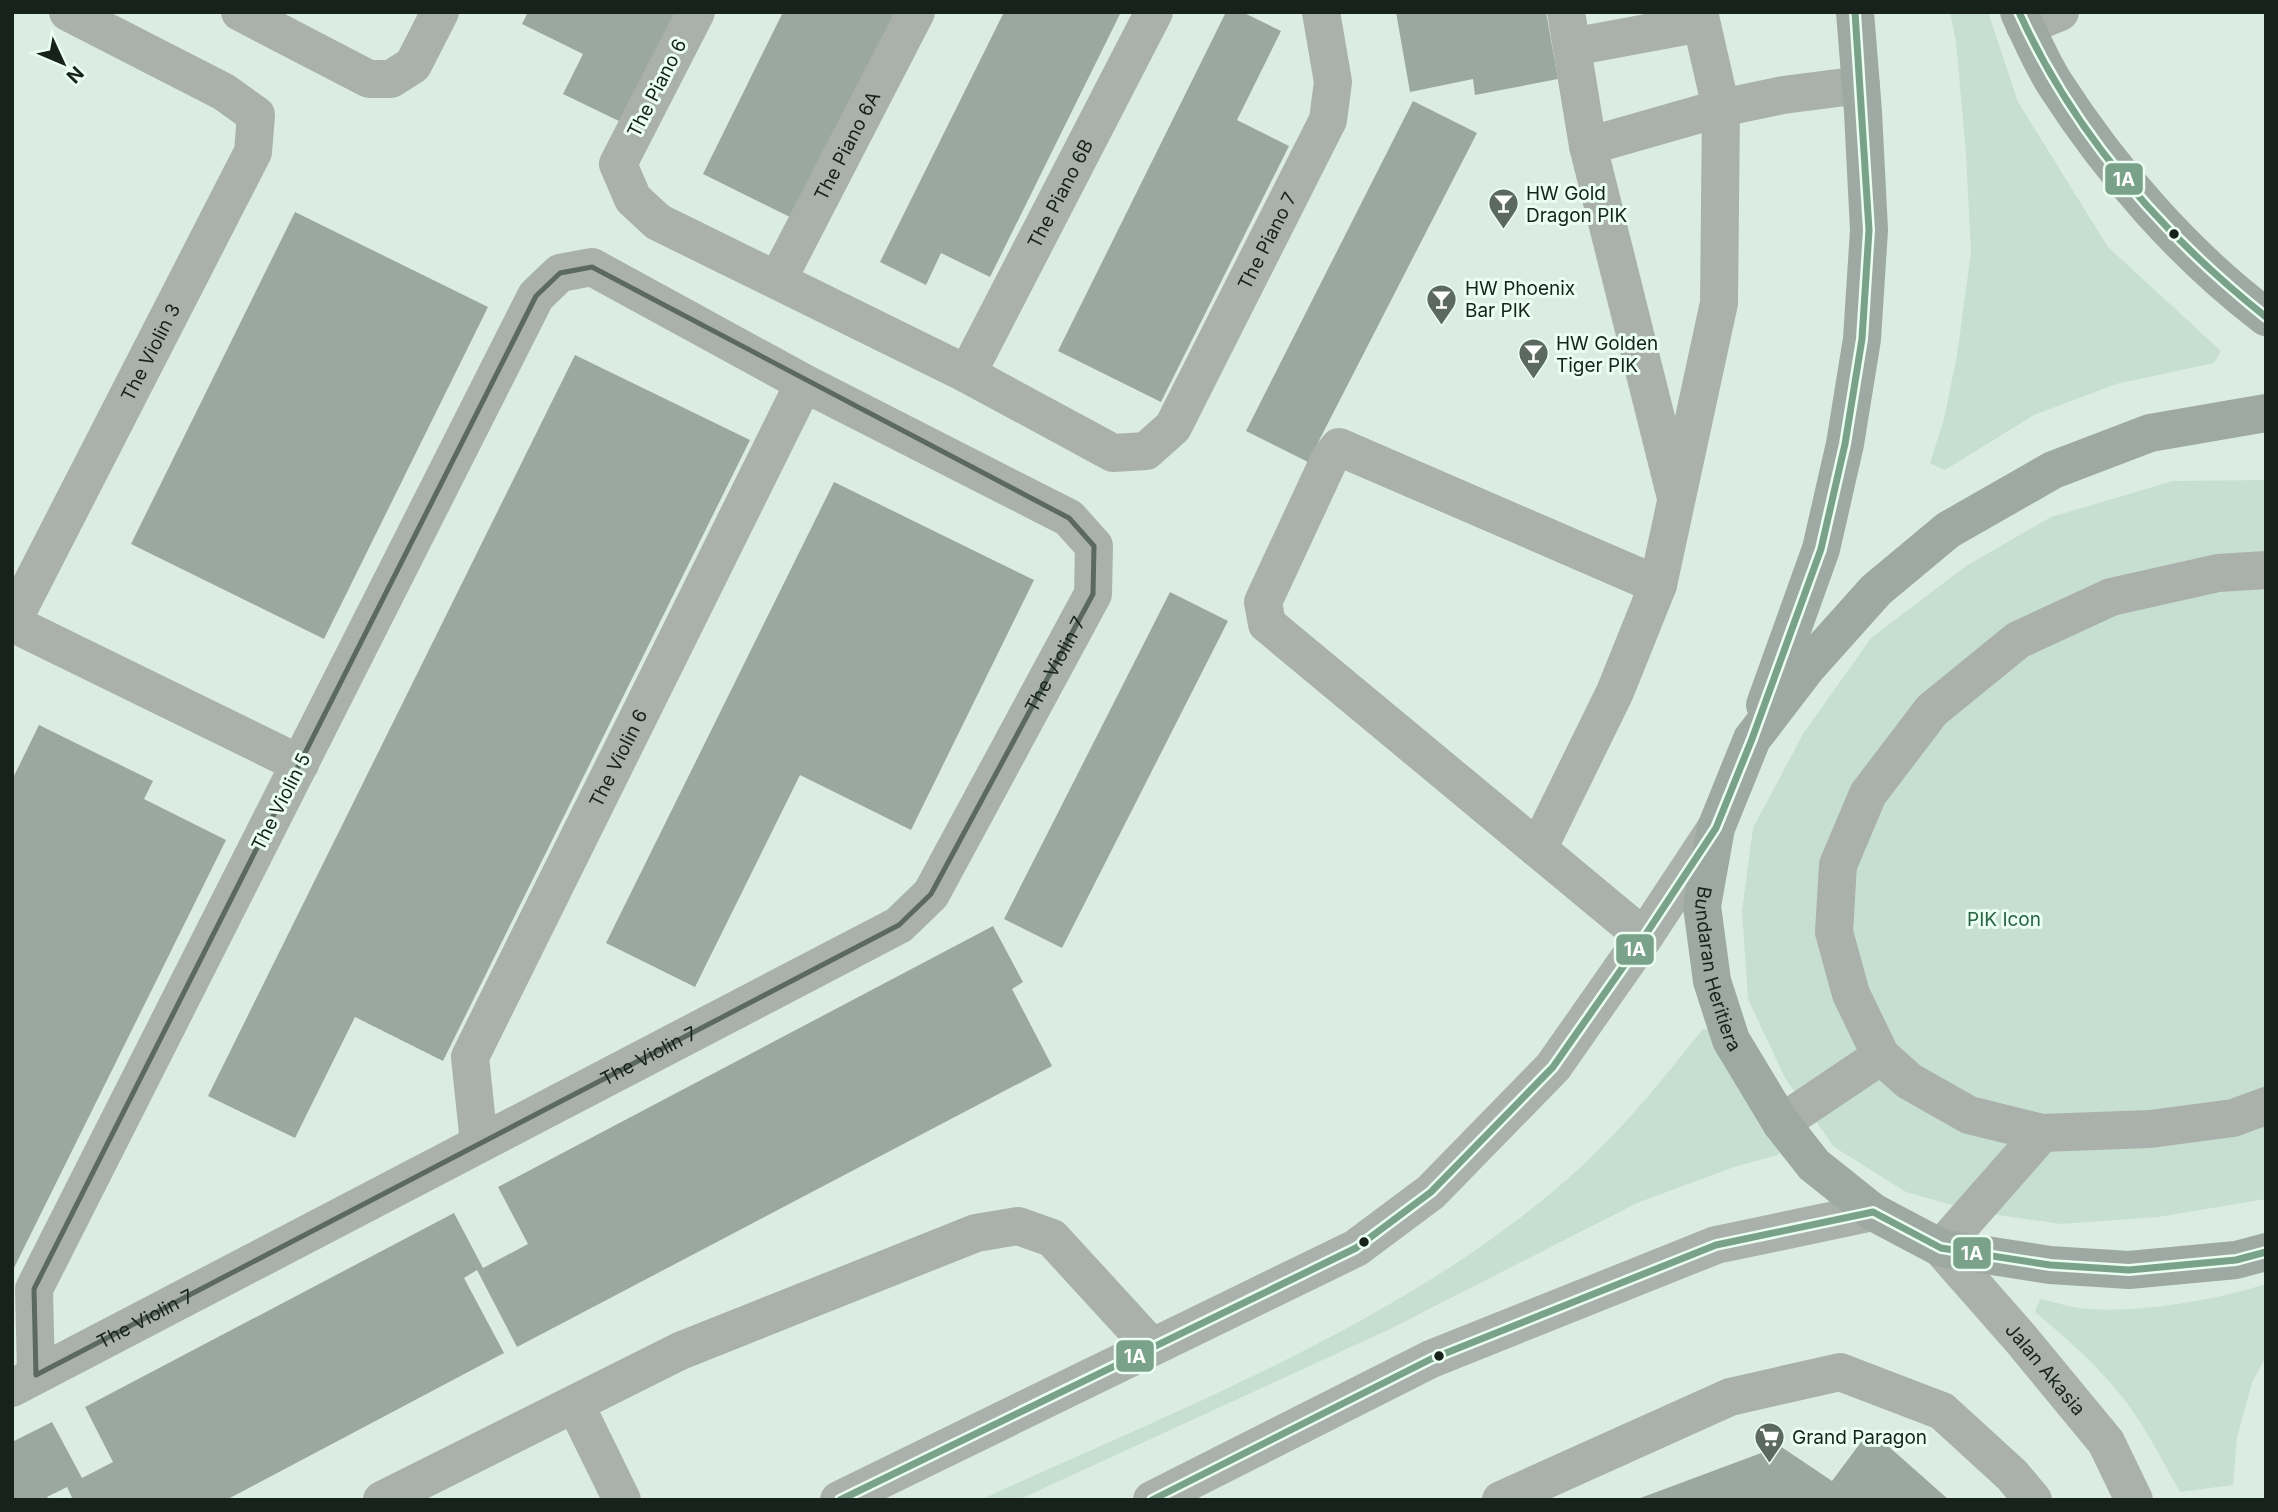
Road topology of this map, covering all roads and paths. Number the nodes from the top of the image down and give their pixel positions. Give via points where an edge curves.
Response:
1 (68, 12) edge
2 (240, 12) edge
3 (440, 12) edge
4 (696, 12) edge
5 (916, 12) edge
6 (1154, 12) edge
7 (1321, 12) edge
8 (1855, 12) edge
9 (2035, 17) edge
10 (1700, 18) edge
11 (1570, 36) edge
12 (1861, 85) junction
13 (1721, 108) junction
14 (1588, 146) junction
15 (778, 279) junction
16 (2266, 317) edge
17 (967, 374) junction
18 (804, 383) junction
19 (2266, 412) edge
20 (1676, 501) junction
21 (2266, 570) edge
22 (1658, 585) junction
23 (12, 622) edge
24 (1752, 739) junction
25 (300, 764) junction
26 (1716, 828) junction
27 (1538, 849) junction
28 (1644, 937) junction
29 (1881, 1056) junction
30 (2266, 1106) edge
31 (1781, 1123) junction
32 (2042, 1133) junction
33 (479, 1143) junction
34 (1873, 1212) junction
35 (1941, 1248) junction
36 (2266, 1252) edge
37 (1151, 1346) junction
38 (24, 1381) edge
39 (575, 1404) junction
40 (1204, 1488) edge
41 (382, 1500) edge
42 (622, 1500) edge
43 (839, 1500) edge
44 (1152, 1500) edge
45 (1501, 1500) edge
46 (2033, 1500) edge
47 (2134, 1500) edge

1 - 23 street, The Violin 3 via 225,92 256,115 253,152
2 - 3 street via 369,79 391,79 413,65
4 - 15 street, The Piano 6 via 618,164 633,199 658,222
5 - 15 street, The Piano 6A
6 - 17 street, The Piano 6B
7 - 17 street, The Piano 7 via 1334,82 1328,120 1173,427 1146,451 1113,453
8 - 12 main road
9 - 16 main road via 2054,82 2112,162 2164,225
10 - 11 street
10 - 13 street
11 - 14 street
12 - 13 street
12 - 24 main road via 1869,230 1862,339 1845,444 1821,549
13 - 14 street
13 - 20 street via 1719,303
14 - 20 street
15 - 17 street
18 - 25 street, The Violin 5 via 592,267 560,273 536,296
18 - 33 street, The Violin 6 via 470,1058
18 - 33 street, The Violin 7 via 1069,518 1094,547 1093,594 931,894 899,925
19 - 24 main road, Bundaran Heritiera via 2150,433 2053,470 1948,530 1877,590 1808,666
20 - 22 street
21 - 29 street via 2218,573 2110,597 2018,640 1932,710 1868,794 1838,865 1834,932 1851,994
22 - 27 street via 1615,692
22 - 27 street via 1339,447 1263,602 1267,624
23 - 25 street
24 - 26 main road, Bundaran Heritiera
25 - 38 street, The Violin 5 via 34,1289
26 - 28 street
26 - 31 main road, Bundaran Heritiera via 1702,906 1712,981 1731,1040
27 - 28 street
28 - 37 street via 1553,1067 1431,1192 1356,1248
29 - 31 street
29 - 32 street via 1909,1081 1969,1115
30 - 32 street via 2233,1118 2150,1129
31 - 34 main road, Bundaran Heritiera via 1814,1165
32 - 35 street
33 - 38 street, The Violin 7
34 - 35 main road, Bundaran Heritiera
34 - 40 street via 1716,1245 1431,1359
35 - 36 main road, Bundaran Heritiera via 2050,1265 2129,1270 2236,1260
35 - 47 street, Jalan Akasia via 2106,1442
37 - 39 street via 1052,1238 1018,1226 976,1233 680,1351
37 - 43 street
39 - 41 street
39 - 42 street
40 - 44 street
45 - 46 street via 1730,1397 1840,1372 1942,1411

